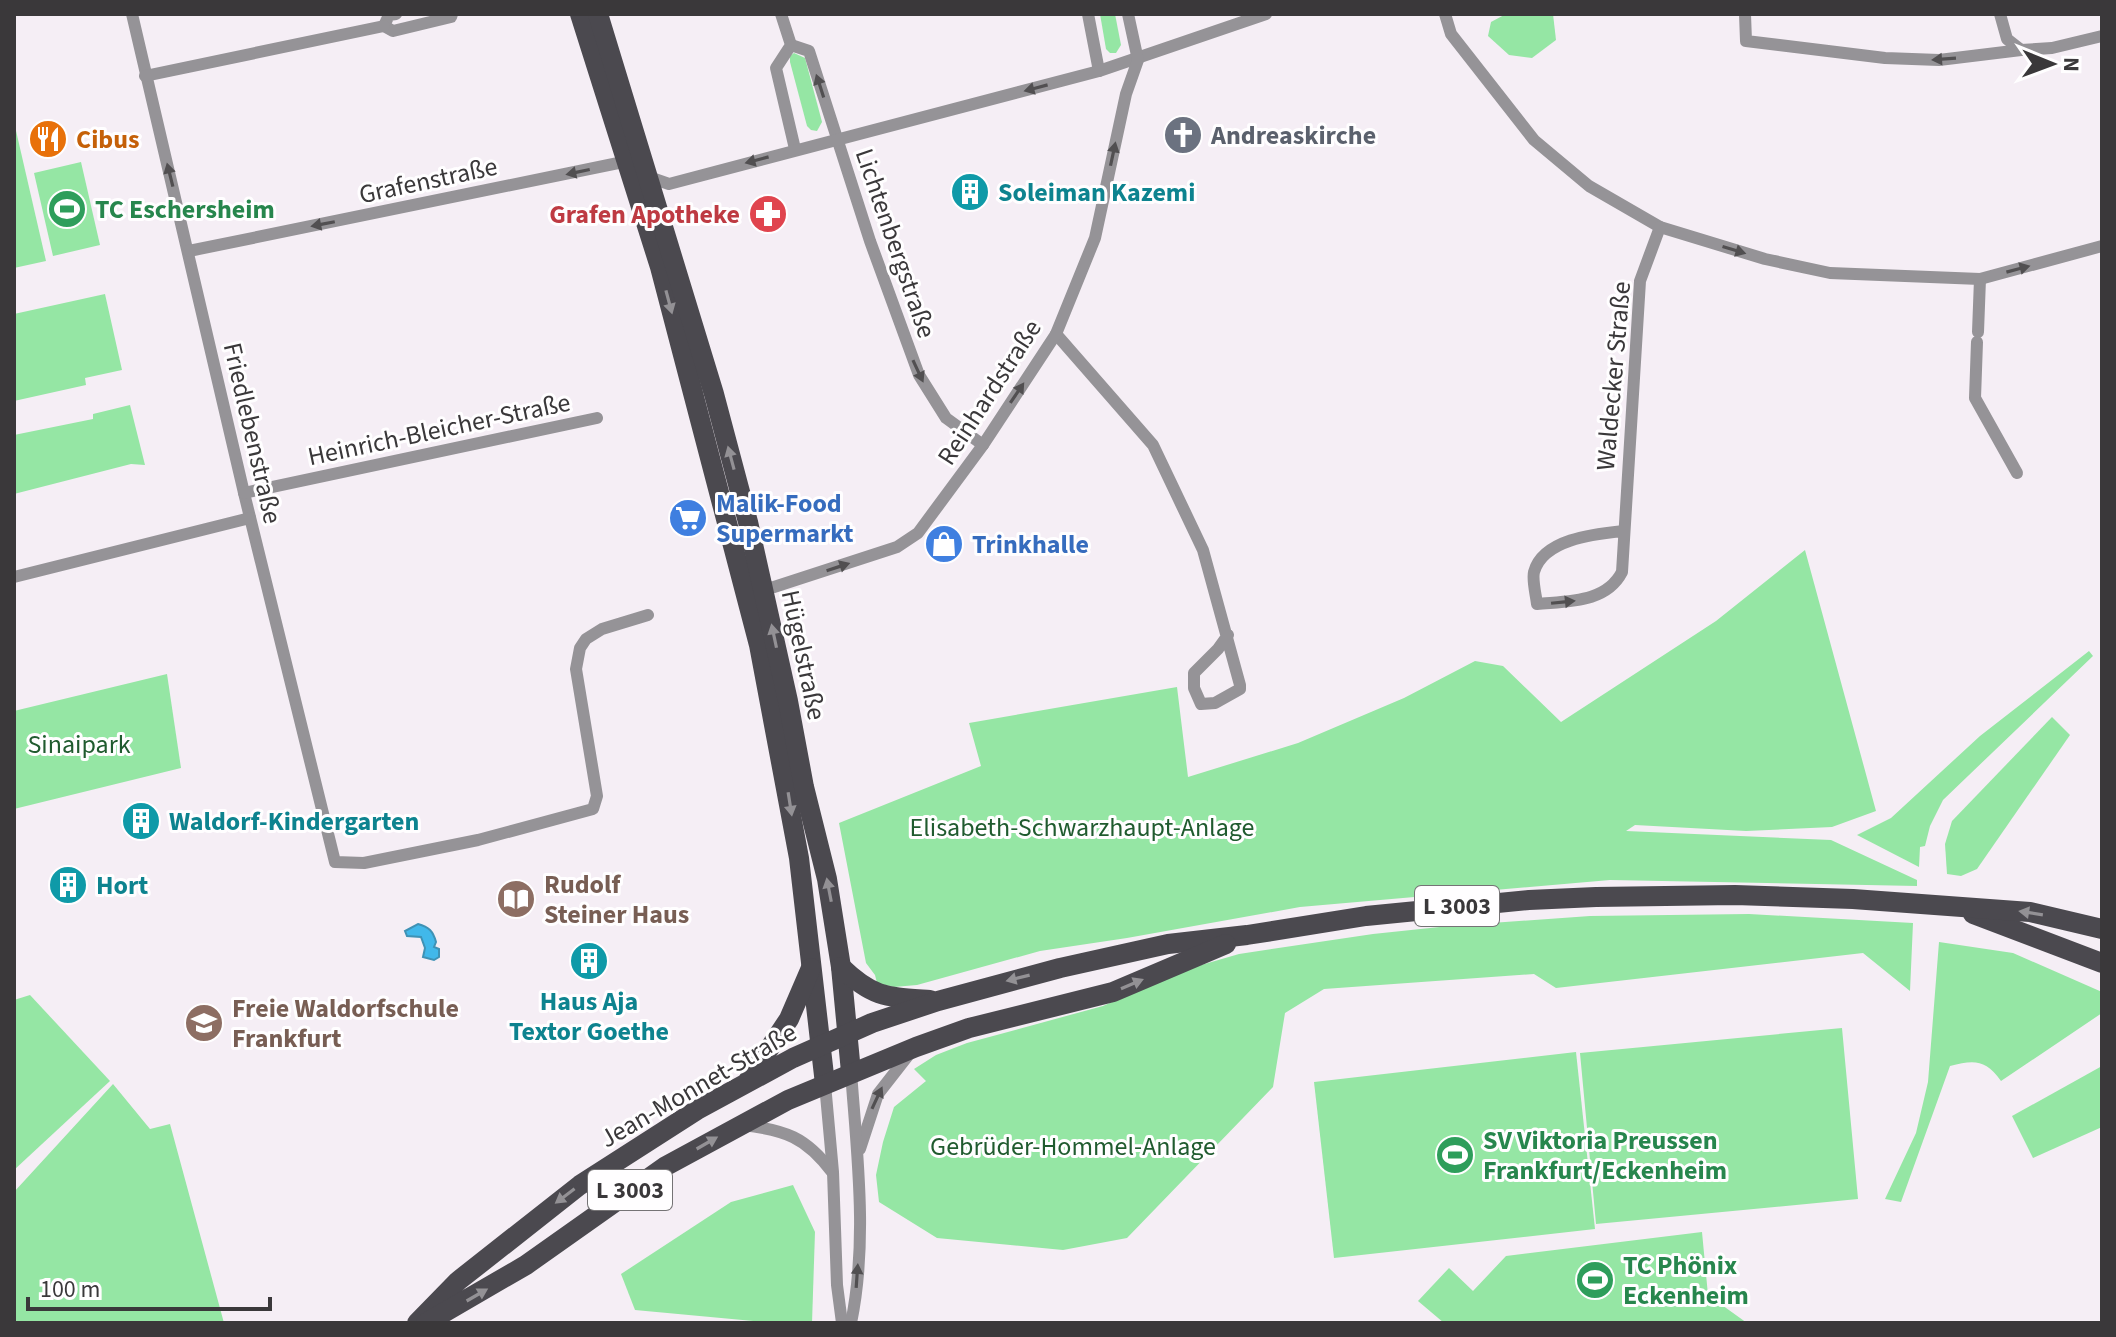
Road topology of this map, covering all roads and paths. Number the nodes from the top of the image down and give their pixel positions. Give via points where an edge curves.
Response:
1 (132, 14) edge
2 (396, 14) edge
3 (452, 14) edge
4 (580, 14) edge
5 (598, 14) edge
6 (781, 14) edge
7 (1088, 14) edge
8 (1128, 14) edge
9 (1266, 14) edge
10 (1445, 14) edge
11 (1745, 14) edge
12 (2000, 14) edge
13 (384, 26) junction
14 (2102, 36) edge
15 (791, 45) junction
16 (2021, 50) junction
17 (1138, 60) junction
18 (1099, 71) junction
19 (145, 76) junction
20 (837, 139) junction
21 (795, 149) junction
22 (628, 161) junction
23 (653, 190) junction
24 (1660, 227) junction
25 (2102, 246) edge
26 (189, 251) junction
27 (1980, 279) junction
28 (1056, 334) junction
29 (597, 418) dead end
30 (983, 445) junction
31 (2017, 473) dead end
32 (244, 493) junction
33 (250, 518) junction
34 (1623, 531) junction
35 (732, 542) junction
36 (14, 577) edge
37 (763, 588) junction
38 (648, 615) dead end
39 (1228, 635) junction
40 (1958, 908) junction
41 (2102, 929) edge
42 (1247, 935) junction
43 (2102, 963) edge
44 (812, 964) junction
45 (841, 967) junction
46 (938, 1001) junction
47 (848, 1033) junction
48 (822, 1045) junction
49 (916, 1047) junction
50 (851, 1072) junction
51 (825, 1084) junction
52 (744, 1085) junction
53 (740, 1124) junction
54 (857, 1159) junction
55 (833, 1172) junction
56 (417, 1323) edge
57 (426, 1323) edge
58 (842, 1323) edge
59 (851, 1323) edge

1 - 19 street, Friedlebenstraße
2 - 13 street via 389,15
3 - 13 street via 393,31
4 - 22 main road, Hügelstraße
5 - 23 main road, Hügelstraße
6 - 15 street, Lichtenbergstraße
7 - 18 street
8 - 17 street
9 - 17 street
10 - 24 street via 1451,34 1534,140 1589,186
16 -> 11 street via 1885,58 1746,41
12 - 16 street via 2007,39
13 - 19 street
14 - 16 street
20 -> 15 street, Lichtenbergstraße via 809,51
15 - 21 street via 776,68
17 - 18 street
28 -> 17 street, Reinhardstraße via 1095,238
18 -> 20 street
26 -> 19 street, Friedlebenstraße
20 - 21 street
20 -> 30 street, Lichtenbergstraße via 919,375 946,418
21 -> 23 street
22 - 23 main road, Hügelstraße
22 - 23 street
22 -> 26 street, Grafenstraße
23 -> 35 main road, Hügelstraße via 660,267
37 -> 23 main road, Hügelstraße via 714,394
24 -> 27 street via 1830,273
24 - 34 street, Waldecker Straße via 1640,281
27 -> 25 street
26 - 32 street, Friedlebenstraße
27 - 31 street via 1975,398
30 -> 28 street, Reinhardstraße
28 - 39 street via 1153,445 1203,550
29 - 32 street, Heinrich-Bleicher-Straße
37 -> 30 street, Reinhardstraße via 903,545 922,529
32 - 33 street, Friedlebenstraße
33 - 36 street
33 - 38 street, Friedlebenstraße via 335,862 364,863 478,840 593,809 597,796 576,669 580,648 602,629
34 -> 34 street, Waldecker Straße via 1583,535 1546,553 1533,573 1537,604 1588,599 1617,583
35 - 37 main road
35 -> 44 main road, Hügelstraße via 780,749
45 -> 37 main road, Hügelstraße via 827,879
39 - 39 street via 1194,673 1201,704 1215,703 1240,689
41 -> 40 main road, L 3003 via 2030,912
40 - 42 main road, L 3003 via 1669,894 1380,914
40 - 43 main road, L 3003
42 -> 46 main road, L 3003 via 1168,944
49 -> 42 main road, L 3003 via 969,1028 1113,992
44 - 48 main road, Hügelstraße
44 - 52 main road via 789,1019
45 - 46 main road via 878,994
45 - 47 main road, Hügelstraße
46 - 47 main road, L 3003
47 - 48 main road, L 3003
47 - 50 main road, Hügelstraße
48 - 51 main road, Hügelstraße
48 - 52 main road, Jean-Monnet-Straße / L 3003
49 - 50 main road, L 3003
54 -> 49 street via 878,1094
50 - 51 main road, Jean-Monnet-Straße / L 3003
50 - 54 street, Hügelstraße
51 - 53 main road, Jean-Monnet-Straße / L 3003
51 - 55 street, Hügelstraße
52 -> 56 main road, Jean-Monnet-Straße / L 3003 via 580,1185 458,1281
53 - 55 street via 790,1134
57 -> 53 main road, Jean-Monnet-Straße / L 3003 via 516,1271 632,1189
59 -> 54 street, Hügelstraße via 860,1228
55 - 58 street, Hügelstraße

